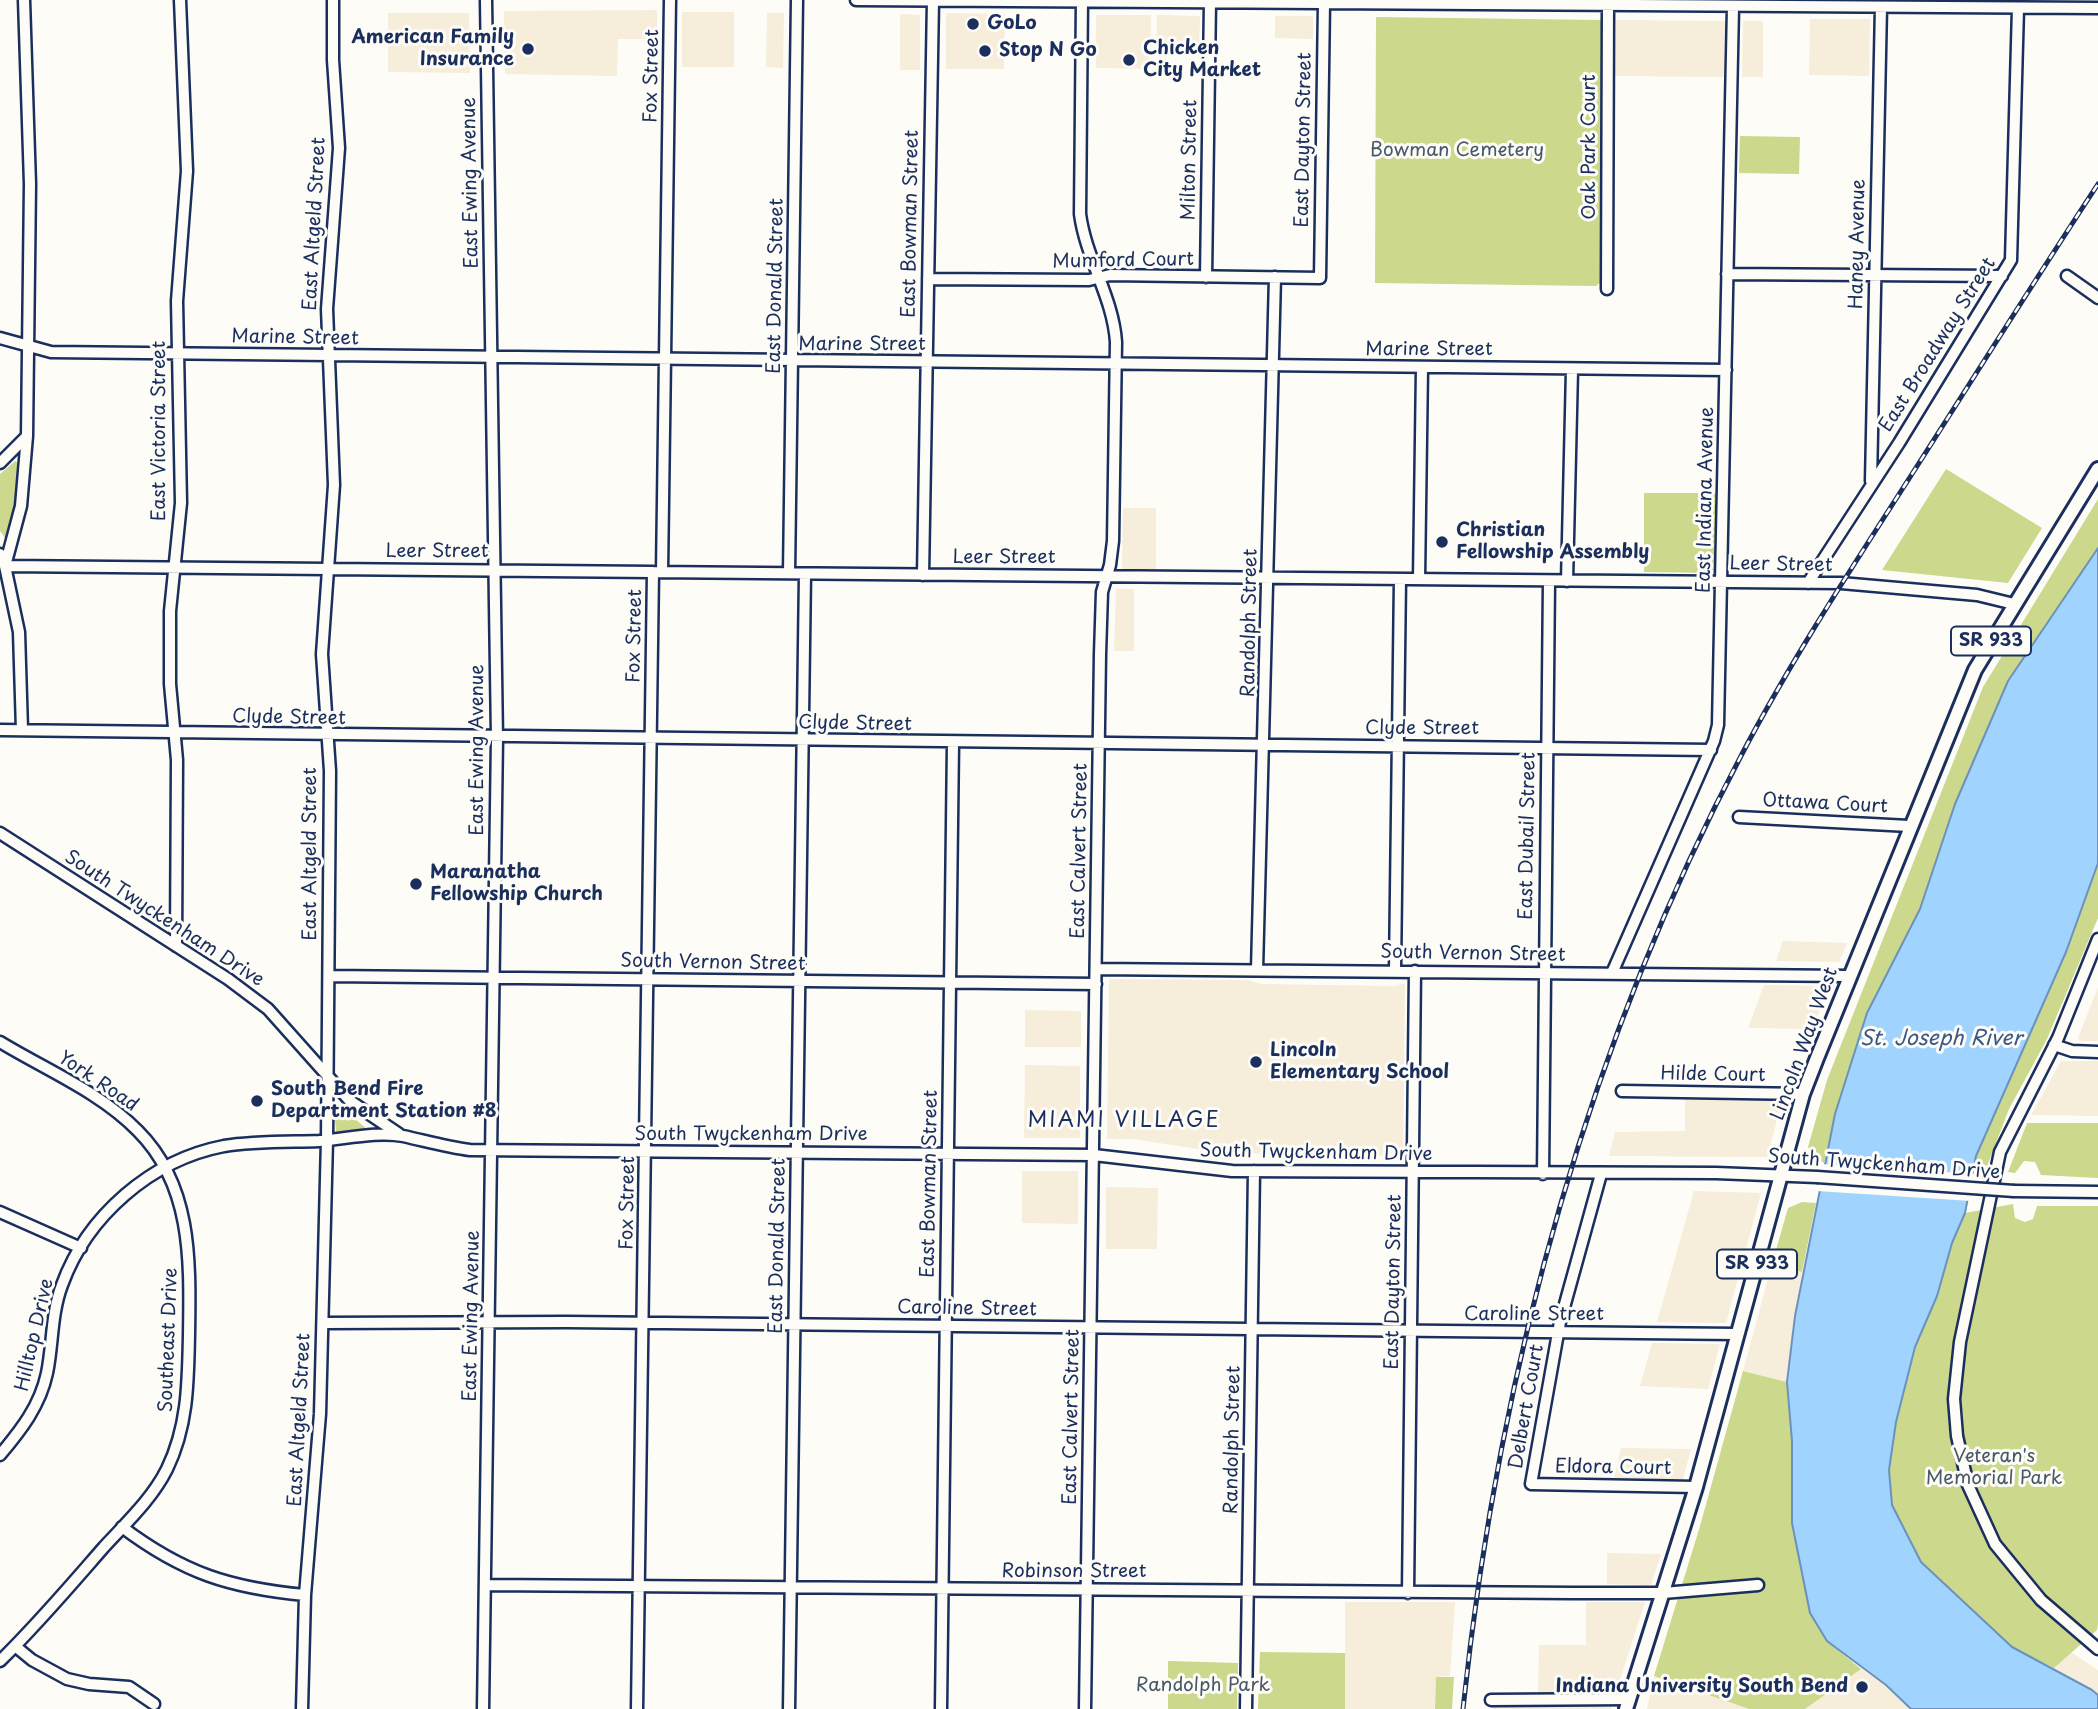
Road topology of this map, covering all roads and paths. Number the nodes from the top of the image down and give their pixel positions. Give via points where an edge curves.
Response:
1 (24, 0) edge
2 (180, 0) edge
3 (333, 0) edge
4 (486, 0) edge
5 (670, 0) edge
6 (797, 0) edge
7 (856, 0) edge
8 (933, 0) edge
9 (1082, 1) edge
10 (1181, 1) edge
11 (1210, 2) junction
12 (1497, 3) edge
13 (1683, 3) edge
14 (1324, 4) junction
15 (1943, 4) edge
16 (1608, 6) junction
17 (1733, 7) junction
18 (1881, 8) junction
19 (2018, 8) junction
20 (2098, 8) edge
21 (1727, 274) junction
22 (1875, 275) junction
23 (2002, 276) junction
24 (2067, 276) dead end
25 (1098, 277) junction
26 (1206, 277) junction
27 (1275, 277) junction
28 (1320, 278) joint
29 (928, 279) junction
30 (1607, 289) dead end
31 (2098, 298) edge
32 (0, 338) edge
33 (28, 346) junction
34 (177, 352) junction
35 (327, 356) junction
36 (491, 358) junction
37 (665, 360) junction
38 (792, 362) junction
39 (927, 363) junction
40 (1115, 364) junction
41 (1273, 366) junction
42 (1422, 368) junction
43 (1572, 370) junction
44 (1726, 370) junction
45 (27, 436) junction
46 (0, 463) edge
47 (2098, 469) edge
48 (1871, 481) junction
49 (0, 554) edge
50 (5, 566) junction
51 (174, 566) junction
52 (328, 568) junction
53 (495, 570) junction
54 (658, 572) junction
55 (789, 573) junction
56 (805, 573) junction
57 (923, 575) junction
58 (1105, 577) junction
59 (1268, 578) junction
60 (1400, 579) junction
61 (1419, 579) junction
62 (1567, 581) junction
63 (1721, 581) junction
64 (1549, 582) junction
65 (1808, 583) junction
66 (2014, 604) junction
67 (0, 730) edge
68 (22, 730) junction
69 (176, 733) junction
70 (328, 736) junction
71 (497, 738) junction
72 (651, 739) junction
73 (803, 741) junction
74 (953, 743) junction
75 (1099, 743) junction
76 (1264, 745) junction
77 (1398, 746) junction
78 (1547, 748) junction
79 (1710, 750) junction
80 (1739, 817) dead end
81 (1909, 827) junction
82 (0, 833) edge
83 (2098, 939) edge
84 (176, 946) junction
85 (1096, 969) junction
86 (1257, 970) junction
87 (1395, 970) junction
88 (1415, 971) junction
89 (1544, 972) junction
90 (1612, 973) junction
91 (329, 976) junction
92 (1849, 976) junction
93 (494, 978) junction
94 (648, 979) junction
95 (799, 981) junction
96 (950, 983) junction
97 (1096, 984) junction
98 (0, 1042) edge
99 (2054, 1045) junction
100 (2098, 1052) edge
101 (327, 1077) junction
102 (1622, 1091) dead end
103 (1804, 1094) junction
104 (401, 1135) junction
105 (327, 1140) junction
106 (493, 1150) junction
107 (646, 1152) junction
108 (797, 1152) junction
109 (948, 1154) junction
110 (1094, 1155) junction
111 (165, 1167) junction
112 (1254, 1171) junction
113 (1413, 1172) junction
114 (1543, 1174) junction
115 (1601, 1174) junction
116 (1782, 1174) junction
117 (2098, 1192) edge
118 (0, 1212) edge
119 (81, 1248) junction
120 (323, 1323) junction
121 (489, 1323) junction
122 (643, 1323) junction
123 (794, 1325) junction
124 (946, 1326) junction
125 (1091, 1327) junction
126 (1252, 1330) junction
127 (1410, 1331) junction
128 (1558, 1333) junction
129 (1737, 1334) junction
130 (0, 1455) edge
131 (1531, 1484) joint
132 (1696, 1487) junction
133 (122, 1527) junction
134 (485, 1585) junction
135 (639, 1586) junction
136 (1758, 1586) dead end
137 (791, 1588) junction
138 (943, 1589) junction
139 (1087, 1590) junction
140 (1248, 1591) junction
141 (1408, 1593) junction
142 (1663, 1593) junction
143 (305, 1595) junction
144 (15, 1646) junction
145 (2098, 1649) edge
146 (0, 1661) edge
147 (1491, 1700) dead end
148 (154, 1704) dead end
149 (1628, 1704) edge
150 (302, 1709) edge
151 (483, 1709) edge
152 (637, 1709) edge
153 (789, 1709) edge
154 (941, 1709) edge
155 (1086, 1709) edge
156 (1245, 1709) edge

1 - 33 street via 30,184
2 - 34 street, East Victoria Street via 187,171
3 - 35 street, East Altgeld Street via 339,168
4 - 36 street, East Ewing Avenue
5 - 37 street, Fox Street
6 - 38 street, East Donald Street
7 - 8 street
8 - 9 street
8 - 29 street, East Bowman Street
9 - 10 street
9 - 25 street, East Calvert Street via 1080,214
10 - 11 street
11 - 14 street
11 - 26 street, Milton Street
12 - 14 street
12 - 16 street
13 - 16 street
13 - 17 street
14 - 28 street, East Dayton Street
15 - 18 street
15 - 19 street
16 - 30 street, Oak Park Court
17 - 18 street
17 - 21 street, East Indiana Avenue
18 - 22 street, Haney Avenue
19 - 20 street
19 - 23 street, East Broadway Street via 2013,242 2011,260
21 - 22 street
21 - 44 street, East Indiana Avenue
22 - 23 street
22 - 48 street, Haney Avenue
23 - 48 street, East Broadway Street
24 - 31 street
25 - 26 street, Mumford Court
25 - 29 street, Mumford Court
25 - 40 street, East Calvert Street via 1113,315
26 - 27 street, Mumford Court
27 - 28 street, Mumford Court
27 - 41 street, Randolph Street
29 - 39 street, East Bowman Street
32 - 33 street, Marine Street
33 - 34 street, Marine Street via 51,352
33 - 45 street
34 - 35 street, Marine Street
34 - 51 street, East Victoria Street via 181,475
35 - 36 street, Marine Street
35 - 52 street, East Altgeld Street via 334,485
36 - 37 street, Marine Street
36 - 53 street, East Ewing Avenue
37 - 38 street, Marine Street
37 - 54 street, Fox Street
38 - 39 street, Marine Street
38 - 55 street, East Donald Street
39 - 40 street, Marine Street
39 - 57 street, East Bowman Street
40 - 41 street, Marine Street
40 - 58 street, East Calvert Street via 1113,541
41 - 42 street, Marine Street
41 - 59 street, Randolph Street
42 - 43 street, Marine Street
42 - 61 street
43 - 44 street, Marine Street
43 - 62 street
44 - 63 street, East Indiana Avenue
45 - 46 street
45 - 50 street via 24,490
47 - 66 main road, Lincoln Way West / SR 933
48 - 65 street, East Broadway Street
49 - 50 street
50 - 51 street, Leer Street
50 - 68 street via 19,632
51 - 52 street, Leer Street
51 - 69 street, East Victoria Street via 169,657
52 - 53 street, Leer Street
52 - 70 street, East Altgeld Street via 323,654
53 - 54 street, Leer Street
53 - 71 street, East Ewing Avenue
54 - 55 street, Leer Street
54 - 72 street, Fox Street
55 - 56 street, Leer Street
56 - 57 street, Leer Street
56 - 73 street, East Donald Street
57 - 58 street, Leer Street
58 - 59 street, Leer Street
58 - 75 street, East Calvert Street
59 - 60 street, Leer Street
59 - 76 street, Randolph Street
60 - 61 street, Leer Street
60 - 77 street
61 - 64 street, Leer Street
62 - 63 street, Leer Street
62 - 64 street, Leer Street
63 - 65 street, Leer Street
63 - 79 street, East Indiana Avenue via 1718,725
64 - 78 street, East Dubail Street
65 - 66 street, Leer Street via 1977,594
66 - 81 main road, Lincoln Way West / SR 933 via 1975,670
67 - 68 street, Clyde Street
68 - 69 street, Clyde Street
69 - 70 street, Clyde Street
69 - 84 street, East Victoria Street
70 - 71 street, Clyde Street
70 - 91 street, East Altgeld Street
71 - 72 street, Clyde Street
71 - 93 street, East Ewing Avenue
72 - 73 street, Clyde Street
72 - 94 street, Fox Street
73 - 74 street, Clyde Street
73 - 95 street, East Donald Street
74 - 75 street, Clyde Street
74 - 96 street, East Bowman Street
75 - 76 street, Clyde Street
75 - 85 street, East Calvert Street
76 - 77 street, Clyde Street
76 - 86 street, Randolph Street
77 - 78 street, Clyde Street
77 - 87 street
78 - 79 street, Clyde Street
78 - 89 street, East Dubail Street
79 - 90 street, East Indiana Avenue
80 - 81 street, Ottawa Court
81 - 92 main road, Lincoln Way West / SR 933
82 - 84 street, South Twyckenham Drive
83 - 99 street
84 - 101 street, South Twyckenham Drive via 268,1009
85 - 86 street, South Vernon Street
85 - 97 street, East Calvert Street
86 - 87 street, South Vernon Street
87 - 88 street, South Vernon Street
88 - 89 street, South Vernon Street
88 - 113 street, East Dayton Street
89 - 90 street, South Vernon Street
89 - 114 street, East Dubail Street
90 - 92 street, South Vernon Street
91 - 93 street, South Vernon Street
91 - 101 street, East Altgeld Street
92 - 103 main road, Lincoln Way West / SR 933
93 - 94 street, South Vernon Street
93 - 106 street, East Ewing Avenue
94 - 95 street, South Vernon Street
94 - 107 street, Fox Street
95 - 96 street, South Vernon Street
95 - 108 street, East Donald Street
96 - 97 street, South Vernon Street
96 - 109 street, East Bowman Street
97 - 110 street, East Calvert Street
98 - 111 street, York Road via 107,1105 138,1131
99 - 100 street via 2062,1050
99 - 145 street via 2000,1152 1958,1354 1955,1418 1968,1485 1995,1544 2041,1601
101 - 104 street, South Twyckenham Drive via 350,1101
101 - 105 street, East Altgeld Street
102 - 103 street, Hilde Court
103 - 116 main road, Lincoln Way West / SR 933
104 - 105 street, South Twyckenham Drive
104 - 106 street, South Twyckenham Drive via 449,1147
105 - 111 street via 227,1146 192,1154
105 - 120 street, East Altgeld Street
106 - 107 street, South Twyckenham Drive
106 - 121 street, East Ewing Avenue
107 - 108 street, South Twyckenham Drive
107 - 122 street, Fox Street
108 - 109 street, South Twyckenham Drive
108 - 123 street, East Donald Street
109 - 110 street, South Twyckenham Drive
109 - 124 street, East Bowman Street
110 - 112 street, South Twyckenham Drive
110 - 125 street, East Calvert Street
111 - 119 street, Hilltop Drive via 107,1212
111 - 133 street, Southeast Drive via 181,1208 189,1247 186,1408 167,1470
112 - 113 street, South Twyckenham Drive
112 - 126 street, Randolph Street
113 - 114 street, South Twyckenham Drive
113 - 127 street, East Dayton Street
114 - 115 street, South Twyckenham Drive
115 - 116 street, South Twyckenham Drive
115 - 128 street, Delbert Court
116 - 117 street, South Twyckenham Drive, bridge via 2014,1191
116 - 129 main road, Lincoln Way West / SR 933
118 - 119 street
119 - 130 street, Hilltop Drive via 57,1299 39,1398 25,1426
120 - 121 street, Caroline Street
120 - 143 street, East Altgeld Street
121 - 122 street, Caroline Street
121 - 134 street, East Ewing Avenue
122 - 123 street, Caroline Street
122 - 135 street, Fox Street
123 - 124 street, Caroline Street
123 - 137 street, East Donald Street
124 - 125 street, Caroline Street
124 - 138 street, East Bowman Street
125 - 126 street, Caroline Street
125 - 139 street, East Calvert Street
126 - 127 street, Caroline Street
126 - 140 street, Randolph Street
127 - 128 street, Caroline Street
127 - 141 street, East Dayton Street
128 - 129 street, Caroline Street
128 - 131 street, Delbert Court
129 - 132 main road, Lincoln Way West / SR 933
131 - 132 street, Eldora Court
132 - 142 main road, Lincoln Way West / SR 933
133 - 143 street via 163,1556 203,1576 256,1590
133 - 144 street, Southeast Drive
134 - 135 street, Robinson Street
134 - 151 street, East Ewing Avenue
135 - 137 street, Robinson Street
135 - 152 street, Fox Street
136 - 142 street, Robinson Street
137 - 138 street, Robinson Street
137 - 153 street, East Donald Street
138 - 139 street, Robinson Street
138 - 154 street, East Bowman Street
139 - 140 street, Robinson Street
139 - 155 street, East Calvert Street
140 - 141 street, Robinson Street
140 - 156 street, Randolph Street
141 - 142 street, Robinson Street
142 - 149 main road, Lincoln Way West / SR 933
143 - 150 street, East Altgeld Street
144 - 146 street, Southeast Drive
144 - 148 street via 67,1679 129,1687
147 - 149 street

